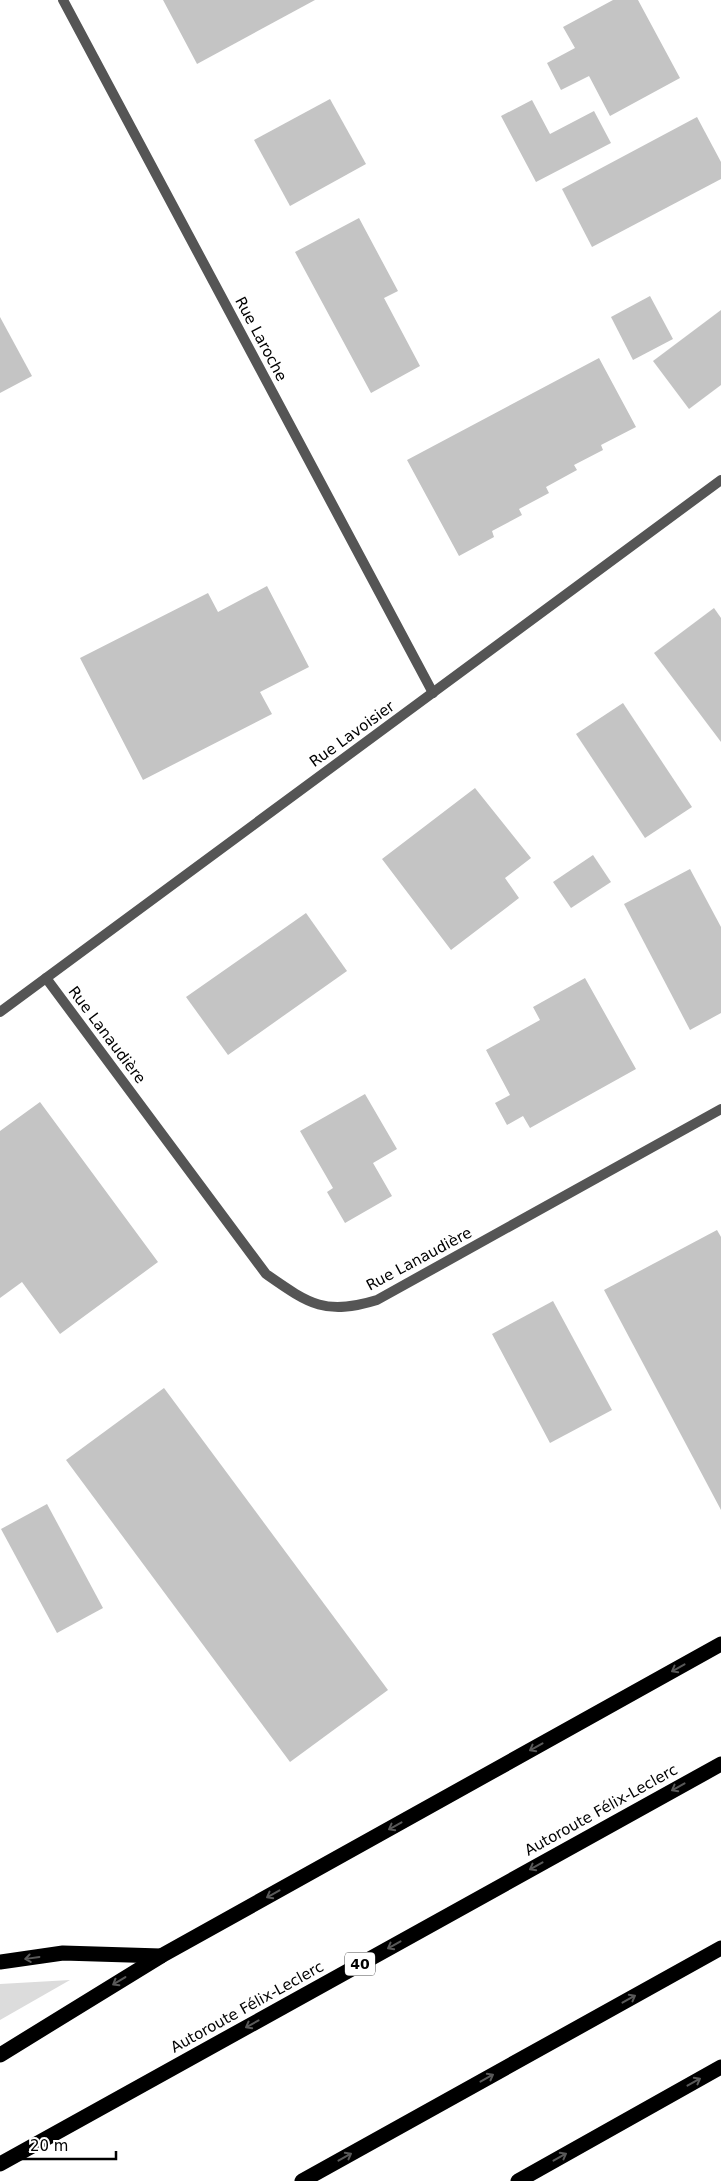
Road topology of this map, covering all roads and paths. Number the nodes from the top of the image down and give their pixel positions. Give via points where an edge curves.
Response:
1 (63, 0) edge
2 (721, 480) edge
3 (433, 693) junction
4 (46, 978) junction
5 (0, 1012) edge
6 (721, 1109) edge
7 (721, 1644) edge
8 (721, 1764) edge
9 (721, 1948) edge
10 (161, 1956) junction
11 (0, 1962) edge
12 (0, 2055) edge
13 (721, 2067) edge
14 (0, 2164) edge
15 (302, 2181) edge
16 (518, 2181) edge

1 - 3 street, Rue Laroche
2 - 3 street, Rue Lavoisier
3 - 4 street, Rue Lavoisier
4 - 5 street, Rue Lavoisier
4 - 6 street, Rue Lanaudière via 266,1274 298,1297 322,1307 352,1308 377,1300
7 -> 10 highway
8 -> 14 highway, Autoroute Félix-Leclerc / 40
15 -> 9 highway
10 -> 11 highway via 63,1952
10 -> 12 highway
16 -> 13 highway

